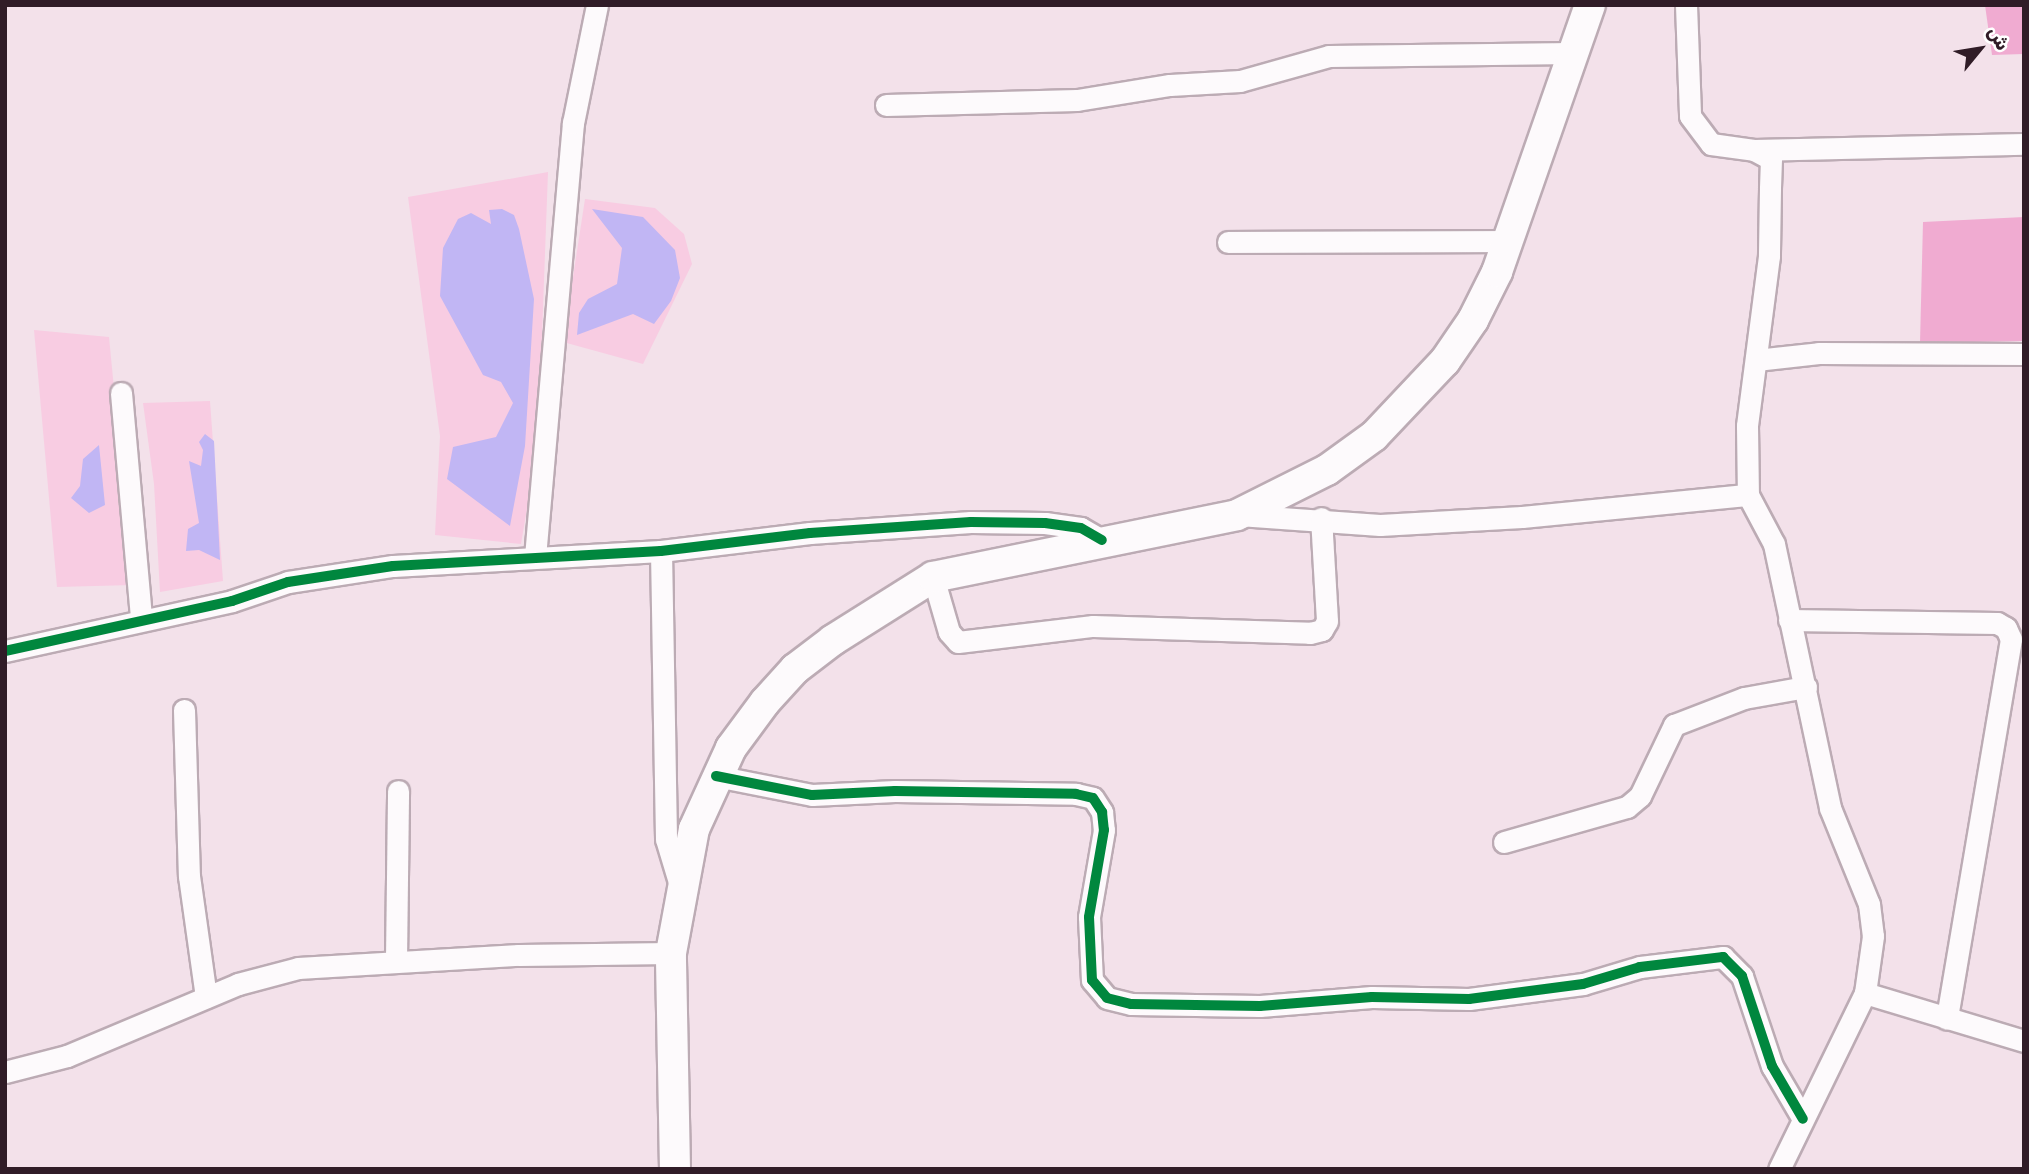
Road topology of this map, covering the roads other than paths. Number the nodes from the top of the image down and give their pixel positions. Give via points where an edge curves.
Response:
1 (597, 5) edge
2 (1590, 5) edge
3 (1686, 5) edge
4 (1573, 53) junction
5 (886, 105) dead end
6 (2024, 144) edge
7 (1754, 150) junction
8 (1507, 241) junction
9 (1228, 242) dead end
10 (2024, 354) edge
11 (1756, 360) junction
12 (121, 393) dead end
13 (1748, 495) junction
14 (1237, 515) junction
15 (1321, 518) junction
16 (1102, 540) junction
17 (661, 551) junction
18 (535, 557) junction
19 (933, 577) junction
20 (142, 619) junction
21 (1789, 620) junction
22 (5, 651) edge
23 (1806, 687) junction
24 (184, 710) dead end
25 (716, 776) junction
26 (398, 791) dead end
27 (1504, 842) dead end
28 (682, 892) junction
29 (671, 953) junction
30 (396, 960) junction
31 (1865, 993) junction
32 (206, 997) junction
33 (1947, 1019) junction
34 (2024, 1041) edge
35 (5, 1072) edge
36 (1803, 1119) junction
37 (675, 1169) edge
38 (1779, 1169) edge

1 - 18 street via 573,123
2 - 4 main road
3 - 7 street via 1690,116 1712,144
4 - 5 street via 1329,56 1240,81 1170,85 1077,100
4 - 8 main road
6 - 7 street
7 - 11 street via 1771,159 1769,256
8 - 9 street
8 - 14 main road via 1473,320 1405,407 1327,470
10 - 11 street via 1819,353
11 - 13 street via 1747,426
12 - 20 street
13 - 15 street via 1522,517 1380,524
13 - 21 street via 1774,544
14 - 15 street
14 - 16 main road
15 - 19 street via 1327,621 1322,630 1310,633 1093,626 958,642 948,632
16 - 17 street via 1080,528 971,522 810,533
16 - 19 main road
17 - 18 street
17 - 28 street via 666,839
18 - 20 street via 393,566 288,582 232,601
19 - 25 main road via 795,670 731,748
20 - 22 street
21 - 23 street
21 - 33 street via 1997,623 2011,639
23 - 27 street via 1744,698 1674,725 1640,796 1627,807
23 - 31 street via 1830,808 1869,904 1871,968
24 - 32 street via 189,876
25 - 28 main road via 694,829
25 - 36 street via 812,795 895,791 1093,798 1102,812 1104,830 1090,917 1093,980 1107,998 1131,1004 1260,1006 1372,997 1468,999 1583,984 1640,967 1723,957 1742,976 1772,1066
26 - 30 street
28 - 29 main road
29 - 30 street
29 - 37 main road
30 - 32 street via 298,968
31 - 33 street
31 - 36 street
32 - 35 street via 67,1056
33 - 34 street
36 - 38 street

